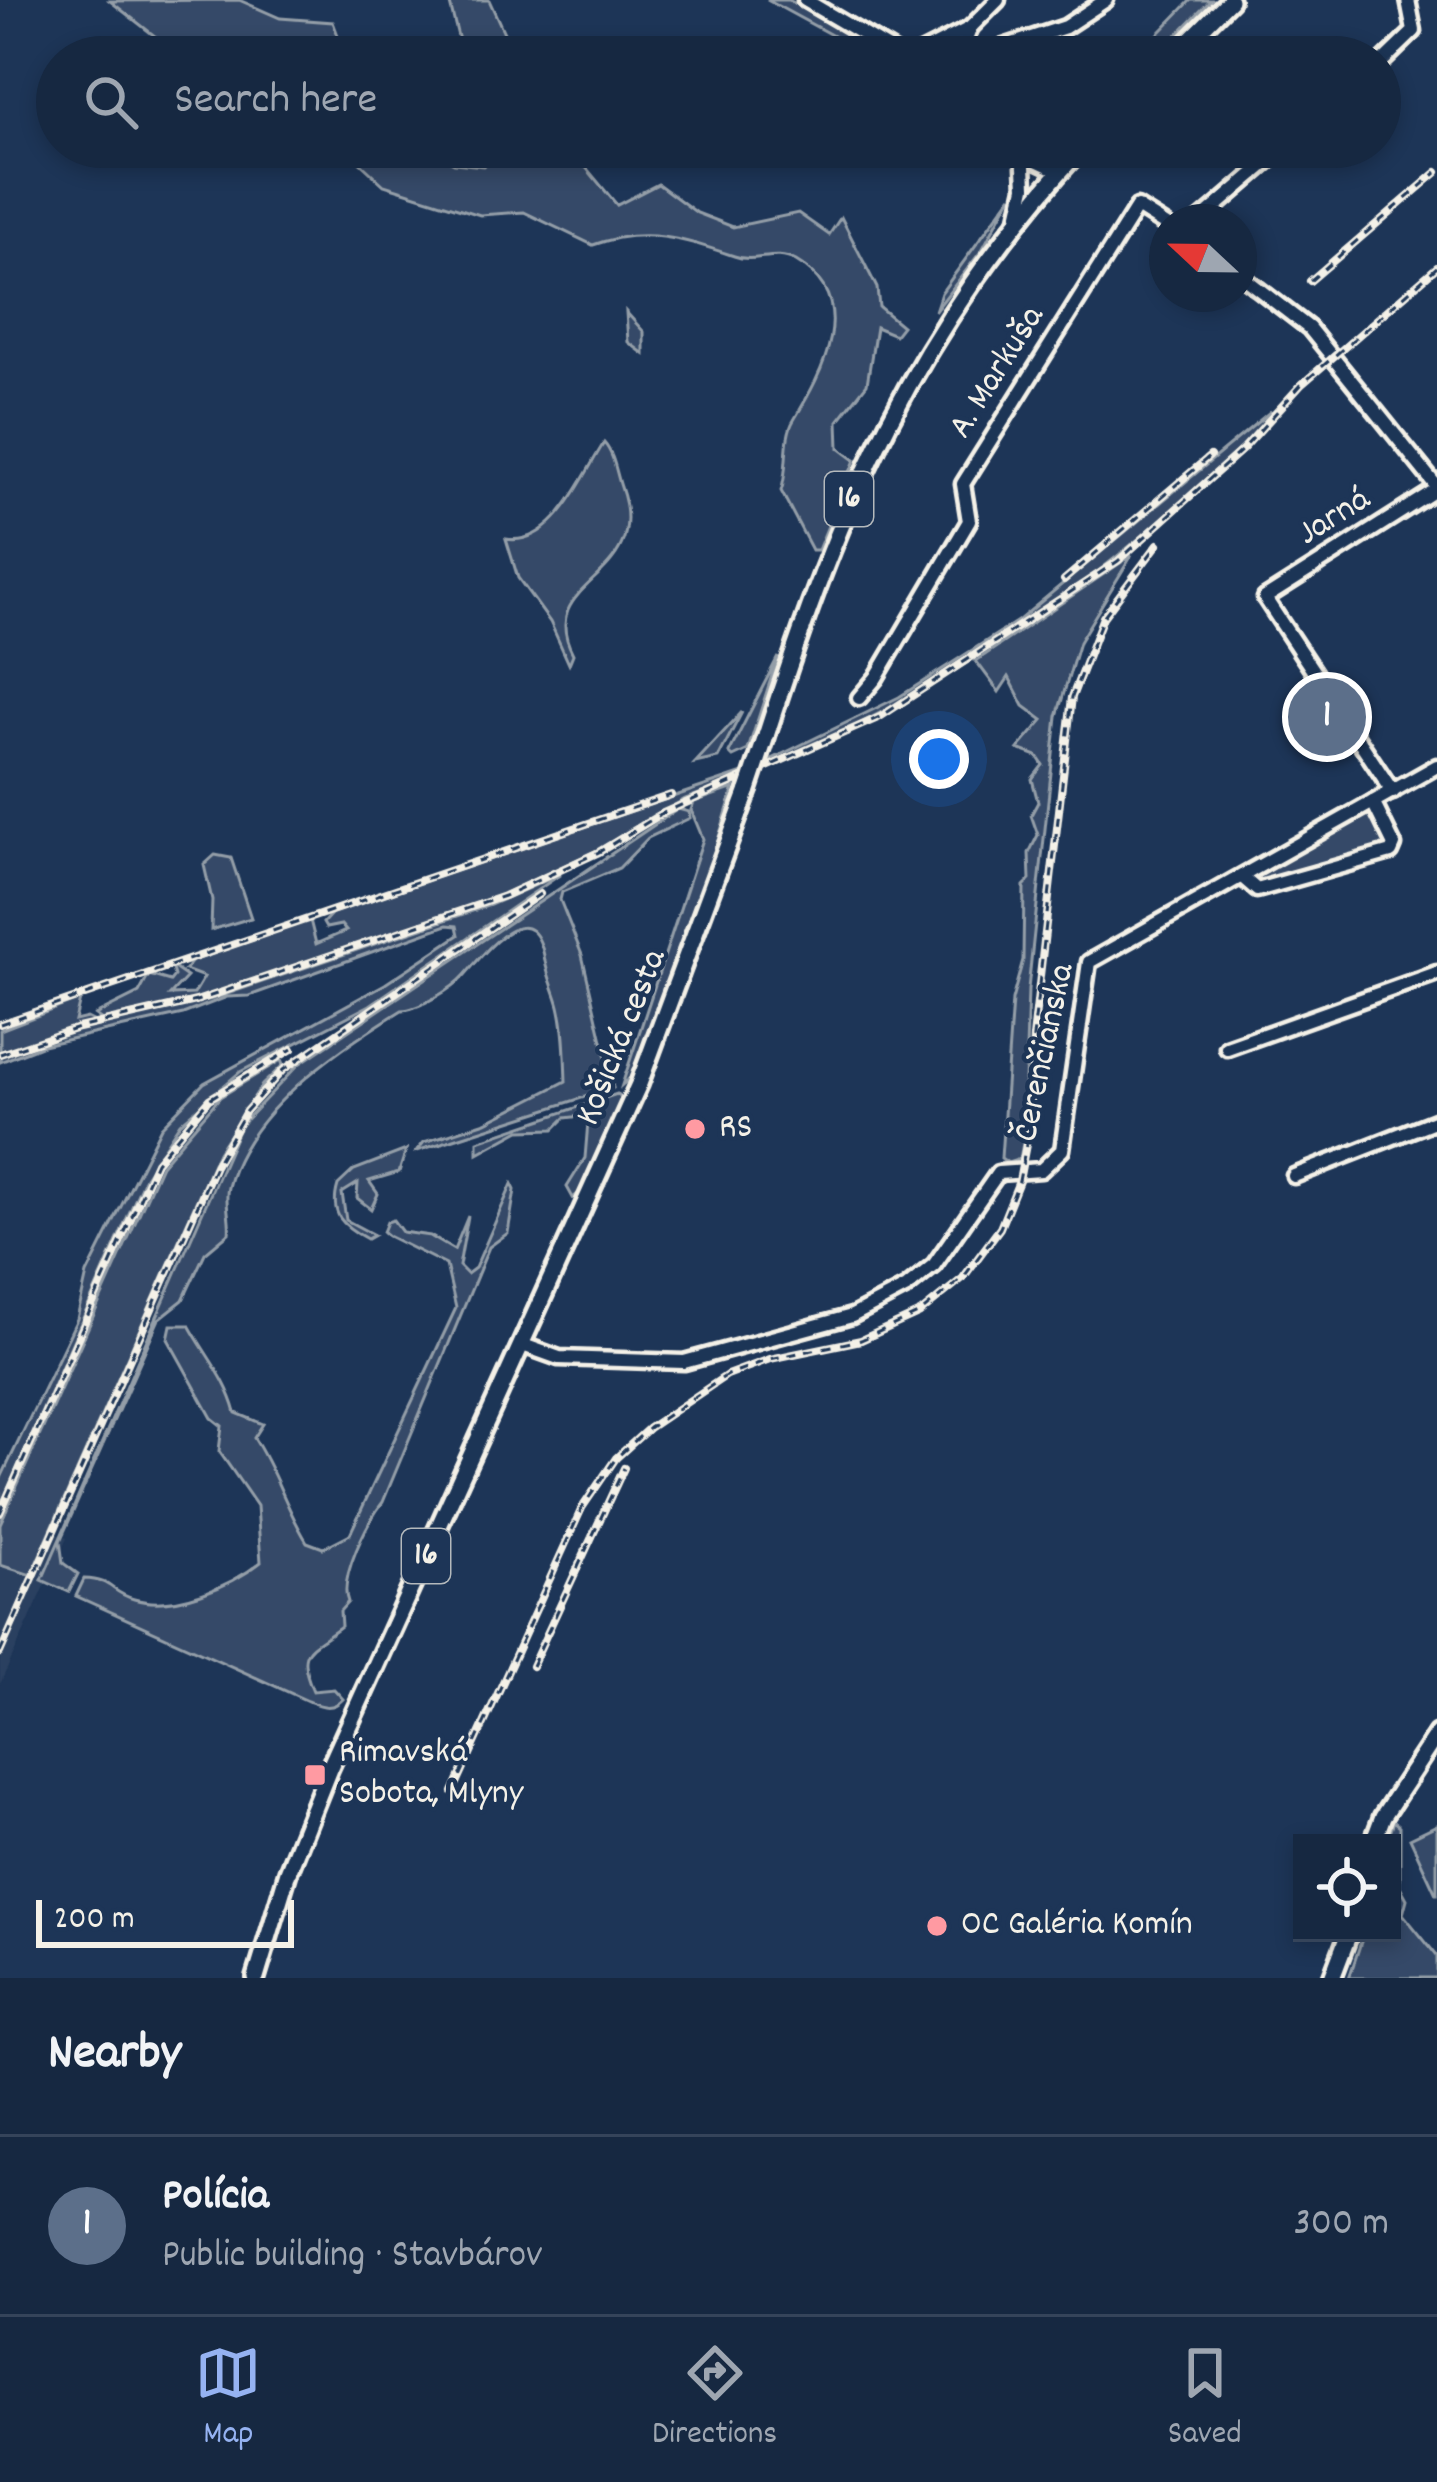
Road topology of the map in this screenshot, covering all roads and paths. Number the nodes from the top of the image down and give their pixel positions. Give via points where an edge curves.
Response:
1 (806, 0) edge
2 (998, 0) edge
3 (1106, 0) edge
4 (1230, 0) edge
5 (1408, 0) edge
6 (970, 28) junction
7 (867, 36) edge
8 (954, 36) edge
9 (967, 36) edge
10 (1035, 36) edge
11 (1195, 36) edge
12 (1401, 44) edge
13 (1022, 168) edge
14 (1055, 168) edge
15 (1059, 168) edge
16 (1063, 168) edge
17 (1261, 168) edge
18 (1060, 171) junction
19 (1219, 204) edge
20 (1149, 215) edge
21 (1017, 223) junction
22 (1257, 288) edge
23 (1437, 489) edge
24 (859, 698) dead end
25 (1437, 766) edge
26 (1393, 792) junction
27 (1373, 802) junction
28 (1242, 878) junction
29 (1437, 973) edge
30 (1227, 1048) dead end
31 (1437, 1120) edge
32 (1294, 1176) dead end
33 (523, 1345) junction
34 (1437, 1734) edge
35 (1377, 1834) edge
36 (1346, 1942) edge
37 (256, 1978) edge
38 (1332, 1978) edge

1 - 7 street
2 - 6 street
3 - 10 street
4 - 11 main road
5 - 12 street via 1414,31
6 - 8 street
6 - 9 street
13 - 21 street
14 - 18 street
15 - 18 street
16 - 18 main road, Košická cesta / 16
17 - 19 street
18 - 21 main road, Košická cesta / 16
20 - 24 street, A. Markuša via 1137,207 963,484 969,521
21 - 33 main road, Košická cesta / 16, bridge via 933,341 875,442 812,591 654,1047
22 - 23 street via 1309,328
23 - 26 street, Jarná via 1265,598
25 - 26 street, Čerenčianska
26 - 27 street, Čerenčianska
27 - 28 street, Čerenčianska
27 - 28 street via 1394,845 1390,852 1258,890
28 - 33 street, Čerenčianska via 1089,962 1062,1150 1041,1170 998,1173 957,1239 907,1287 852,1316 700,1360 559,1358
29 - 30 street
31 - 32 street
33 - 37 main road, Košická cesta / 16 via 322,1787
34 - 35 main road
36 - 38 main road

